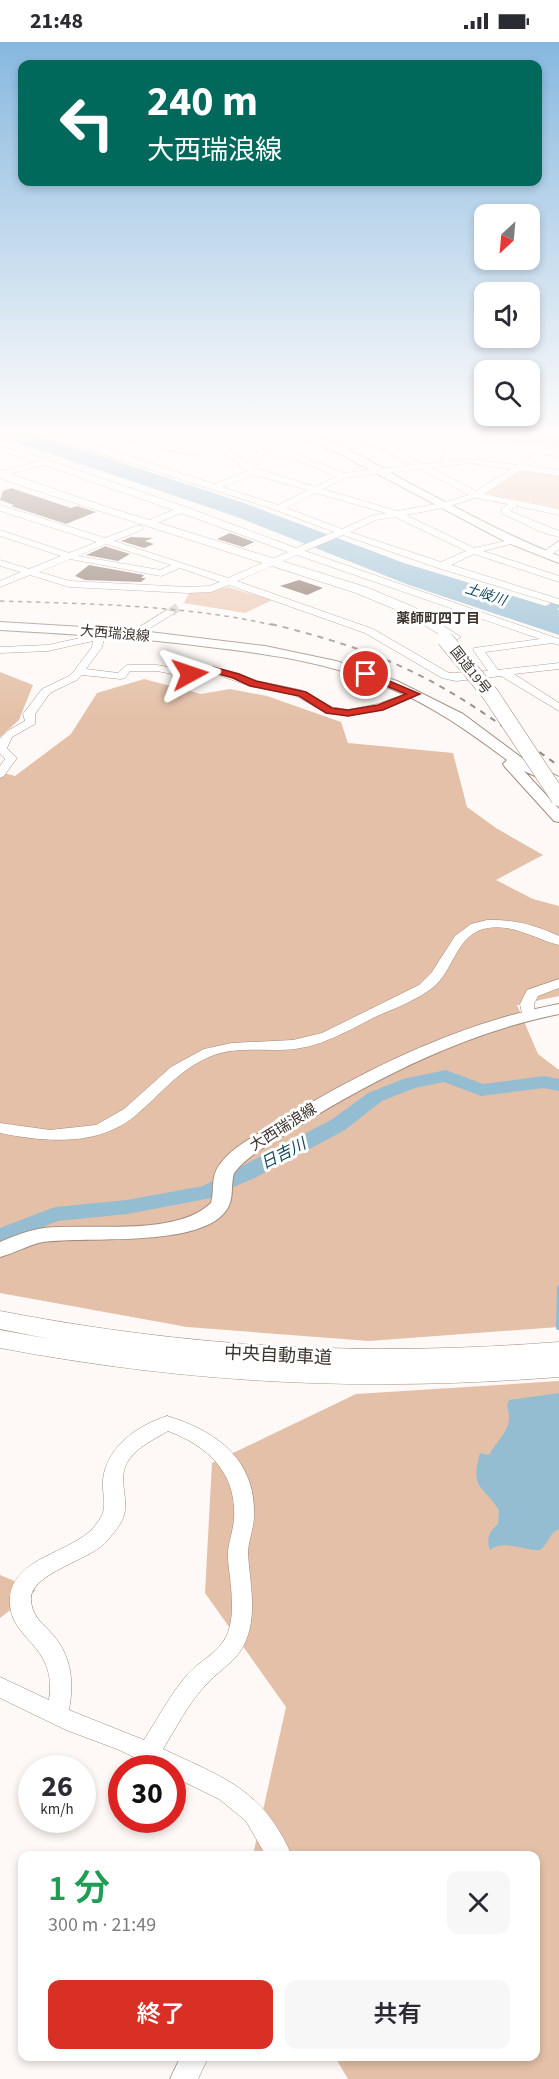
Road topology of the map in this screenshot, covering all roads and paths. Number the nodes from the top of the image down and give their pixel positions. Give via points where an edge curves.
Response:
1 (61, 528) edge
2 (139, 528) dead end
3 (158, 528) edge
4 (162, 528) edge
5 (235, 528) edge
6 (333, 528) edge
7 (348, 528) edge
8 (425, 528) edge
9 (488, 528) edge
10 (540, 528) edge
11 (341, 531) junction
12 (0, 533) edge
13 (559, 534) edge
14 (512, 540) junction
15 (104, 542) junction
16 (559, 544) edge
17 (297, 551) junction
18 (472, 552) junction
19 (545, 555) junction
20 (68, 556) junction
21 (559, 560) edge
22 (0, 562) edge
23 (271, 563) junction
24 (178, 566) junction
25 (441, 566) junction
26 (28, 572) junction
27 (559, 579) edge
28 (229, 582) junction
29 (0, 584) edge
30 (188, 590) junction
31 (557, 599) edge
32 (0, 626) edge
33 (117, 633) junction
34 (133, 634) junction
35 (99, 637) junction
36 (449, 638) junction
37 (557, 641) edge
38 (0, 650) edge
39 (559, 666) edge
40 (78, 672) junction
41 (500, 673) junction
42 (415, 694) junction
43 (559, 708) edge
44 (495, 745) junction
45 (0, 774) edge
46 (559, 783) edge
47 (541, 795) junction
48 (559, 798) edge
49 (559, 818) edge
50 (559, 941) edge
51 (559, 983) edge
52 (559, 1009) edge
53 (528, 1015) junction
54 (0, 1128) edge
55 (0, 1251) edge
56 (0, 1320) edge
57 (0, 1339) edge
58 (559, 1351) edge
59 (559, 1367) edge
60 (0, 1687) edge
61 (57, 1715) junction
62 (148, 1753) junction
63 (277, 1851) edge
64 (193, 2061) edge
65 (183, 2079) edge

1 - 15 street
2 - 15 street
3 - 23 highway, 国道19号
4 - 23 highway, 国道19号
5 - 17 street
6 - 11 street
7 - 11 street
8 - 18 street
9 - 14 main road
10 - 13 street
11 - 17 street
11 - 25 street
12 - 20 street
14 - 18 street
14 - 19 main road
15 - 20 street
15 - 24 street
16 - 19 street
17 - 23 street
17 - 37 street
18 - 25 street
18 - 27 street
19 - 21 main road
20 - 24 street via 161,573
20 - 26 street
22 - 26 street
23 - 28 street
23 - 36 highway, 国道19号 via 405,612
24 - 28 street
25 - 31 street
26 - 29 street
26 - 30 street via 84,585
28 - 30 street via 211,589
28 - 41 street via 379,635 443,676
30 - 34 street via 175,610
32 - 33 main road, 大西瑞浪線
33 - 34 main road, 大西瑞浪線
33 - 35 street
34 - 42 main road, 大西瑞浪線 via 295,655 366,674
35 - 38 street via 48,648
35 - 40 street
36 - 46 highway, 国道19号 via 470,651
36 - 48 highway, 国道19号, bridge
37 - 41 street via 478,650
39 - 41 street
40 - 42 street via 121,676 129,667 154,668 203,677 213,670 254,684 297,692 329,710 348,713
40 - 45 street via 46,691 29,714 31,722 15,729 3,741 1,749 11,758
41 - 43 street
42 - 44 main road, 大西瑞浪線 via 466,721
44 - 46 main road via 521,764
44 - 47 main road
46 - 47 main road
47 - 49 main road
50 - 54 street via 514,925 474,927 425,987 314,1041 222,1050 197,1057 160,1081 130,1112 105,1127 42,1135
51 - 53 street via 532,993
52 - 53 main road, 大西瑞浪線
53 - 55 main road, 大西瑞浪線 via 456,1038 342,1091 242,1153 223,1175 223,1198 210,1215 148,1230 48,1234
56 - 58 highway, 中央自動車道 via 116,1341 233,1354 447,1359
57 - 59 highway, 中央自動車道 via 135,1362 350,1376 443,1375
60 - 61 street
61 - 62 street
61 - 62 street via 63,1675 48,1646 28,1625 18,1607 21,1585 35,1570 97,1539 115,1514 111,1482 115,1464 131,1443 167,1423 195,1433 230,1460 240,1488 244,1518 237,1542 238,1634 223,1658 196,1679
62 - 63 street via 227,1791 254,1813
64 - 65 street

